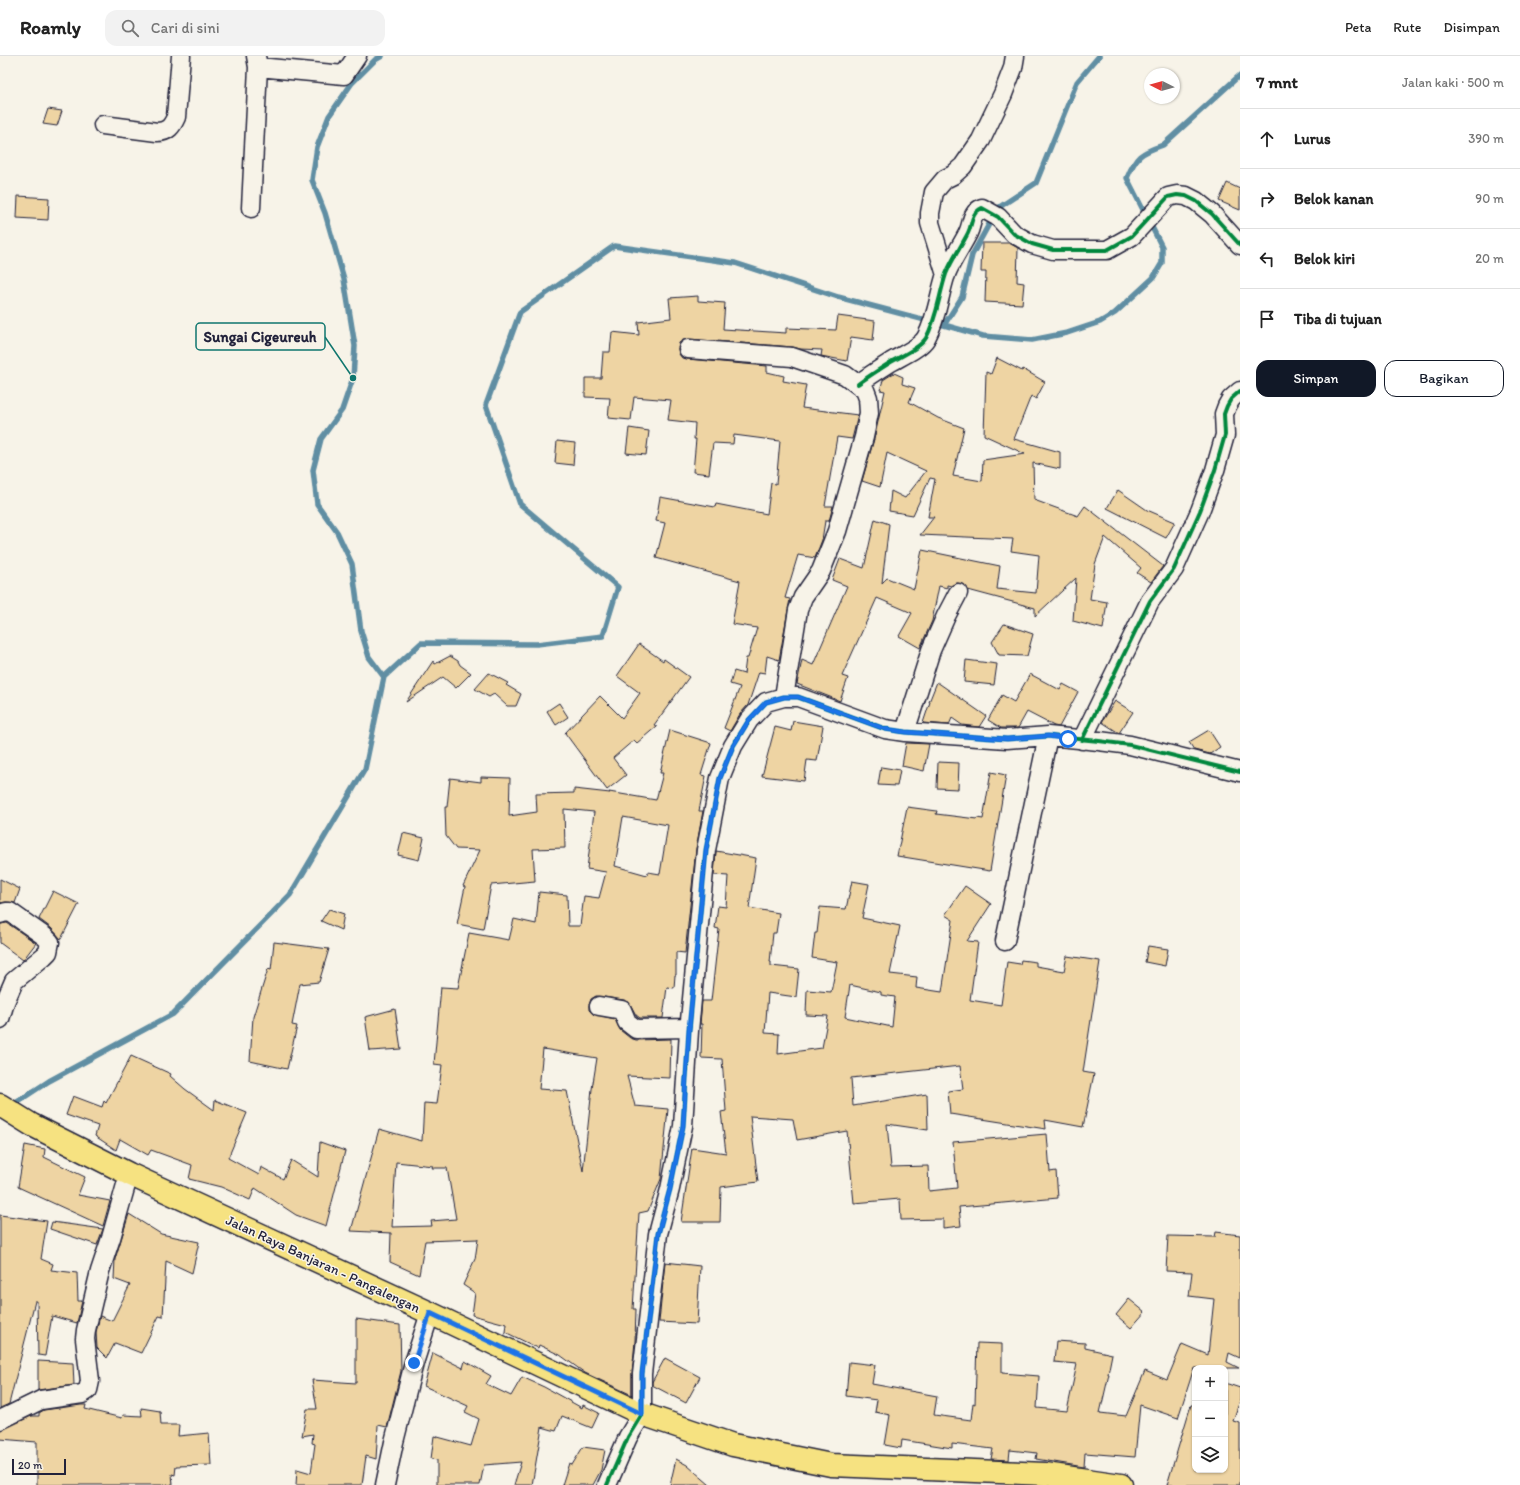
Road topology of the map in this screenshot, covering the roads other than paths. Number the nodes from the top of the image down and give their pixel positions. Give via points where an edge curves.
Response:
1 (181, 56) edge
2 (357, 56) edge
3 (1015, 56) edge
4 (257, 62) edge
5 (103, 125) dead end
6 (251, 208) dead end
7 (1240, 244) edge
8 (946, 274) junction
9 (688, 349) dead end
10 (858, 384) junction
11 (1240, 391) edge
12 (958, 593) dead end
13 (784, 697) junction
14 (905, 732) junction
15 (1048, 736) junction
16 (1082, 740) junction
17 (1240, 772) edge
18 (0, 914) edge
19 (1005, 941) dead end
20 (599, 1006) dead end
21 (0, 1019) edge
22 (690, 1028) junction
23 (0, 1105) edge
24 (129, 1174) junction
25 (430, 1313) junction
26 (642, 1414) junction
27 (0, 1420) edge
28 (385, 1485) edge
29 (607, 1485) edge
30 (1121, 1485) edge

1 - 5 street via 176,117 168,129 163,132 144,131
2 - 4 street via 344,75
3 - 8 street via 1003,94 981,140 963,166 944,179 934,192 930,223
4 - 6 street
7 - 8 street via 1212,214 1196,200 1186,196 1168,197 1132,236 1107,250 1053,250 1032,244 1014,234 998,217 982,208 976,210 968,232
8 - 10 street via 925,339
9 - 10 street via 792,357 845,375
10 - 13 street via 865,390 868,398 869,413 864,437 837,531 822,571 803,597 798,610
11 - 16 street via 1231,399 1224,414 1225,435 1215,470 1174,569 1150,601
12 - 14 street via 931,650
13 - 14 street via 798,697 885,729
13 - 22 street via 766,702 749,720 733,746 720,778 706,850
14 - 15 street via 1007,739
15 - 16 street
15 - 19 street
16 - 17 street via 1130,745
18 - 21 street via 10,912 50,942 48,952 14,981
20 - 22 street via 622,1010 627,1022 636,1029
22 - 26 street via 683,1126 657,1241 642,1374
23 - 24 main road, Jalan Raya Banjaran - Pangalengan via 32,1125
24 - 25 main road, Jalan Raya Banjaran - Pangalengan
24 - 27 street via 112,1238 100,1271 86,1330 90,1381 88,1390 82,1394 41,1400
25 - 26 main road, Jalan Raya Banjaran - Pangalengan
25 - 28 street via 414,1363
26 - 29 street via 628,1436
26 - 30 main road, Jalan Raya Banjaran - Pangalengan via 733,1445 830,1465 1045,1474

